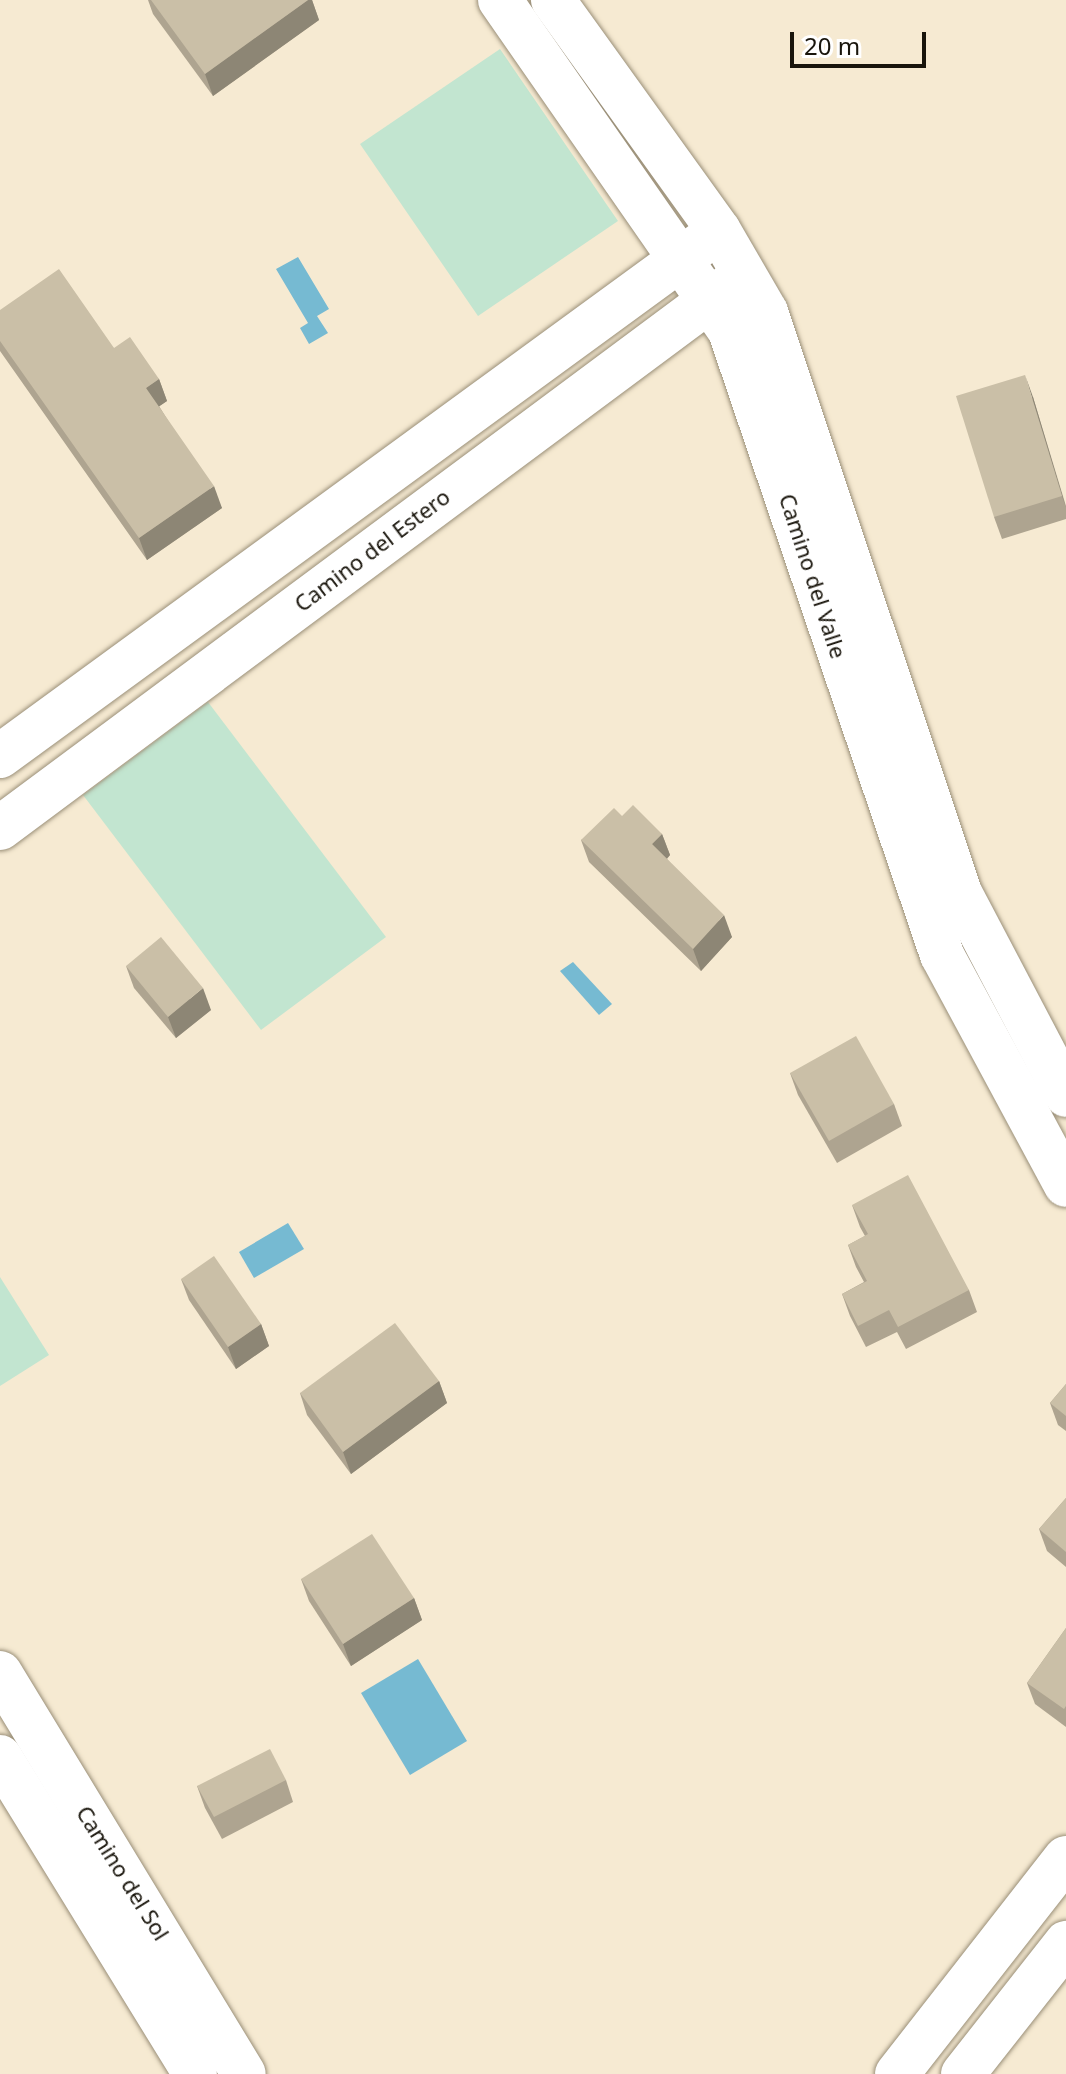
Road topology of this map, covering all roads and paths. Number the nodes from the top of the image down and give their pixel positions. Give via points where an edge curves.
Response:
1 (500, 0) edge
2 (553, 0) edge
3 (719, 231) junction
4 (681, 260) junction
5 (746, 274) junction
6 (708, 299) junction
7 (0, 756) edge
8 (0, 828) edge
9 (1066, 1095) edge
10 (1066, 1185) edge
11 (0, 1673) edge
12 (0, 1757) edge
13 (1066, 1858) edge
14 (1066, 1943) edge
15 (195, 2074) edge
16 (244, 2074) edge
17 (897, 2074) edge
18 (963, 2074) edge

1 - 4 street, Camino del Valle
2 - 3 street, Camino del Valle
3 - 4 street
3 - 5 street, Camino del Valle
4 - 6 street, Camino del Valle
4 - 7 street
5 - 6 street, Camino del Estero
5 - 9 street, Camino del Valle via 792,382 960,893
6 - 8 street, Camino del Estero
6 - 10 street, Camino del Valle via 730,331 754,394 942,955
11 - 16 street, Camino del Sol
12 - 15 street, Camino del Sol
13 - 17 street
14 - 18 street

